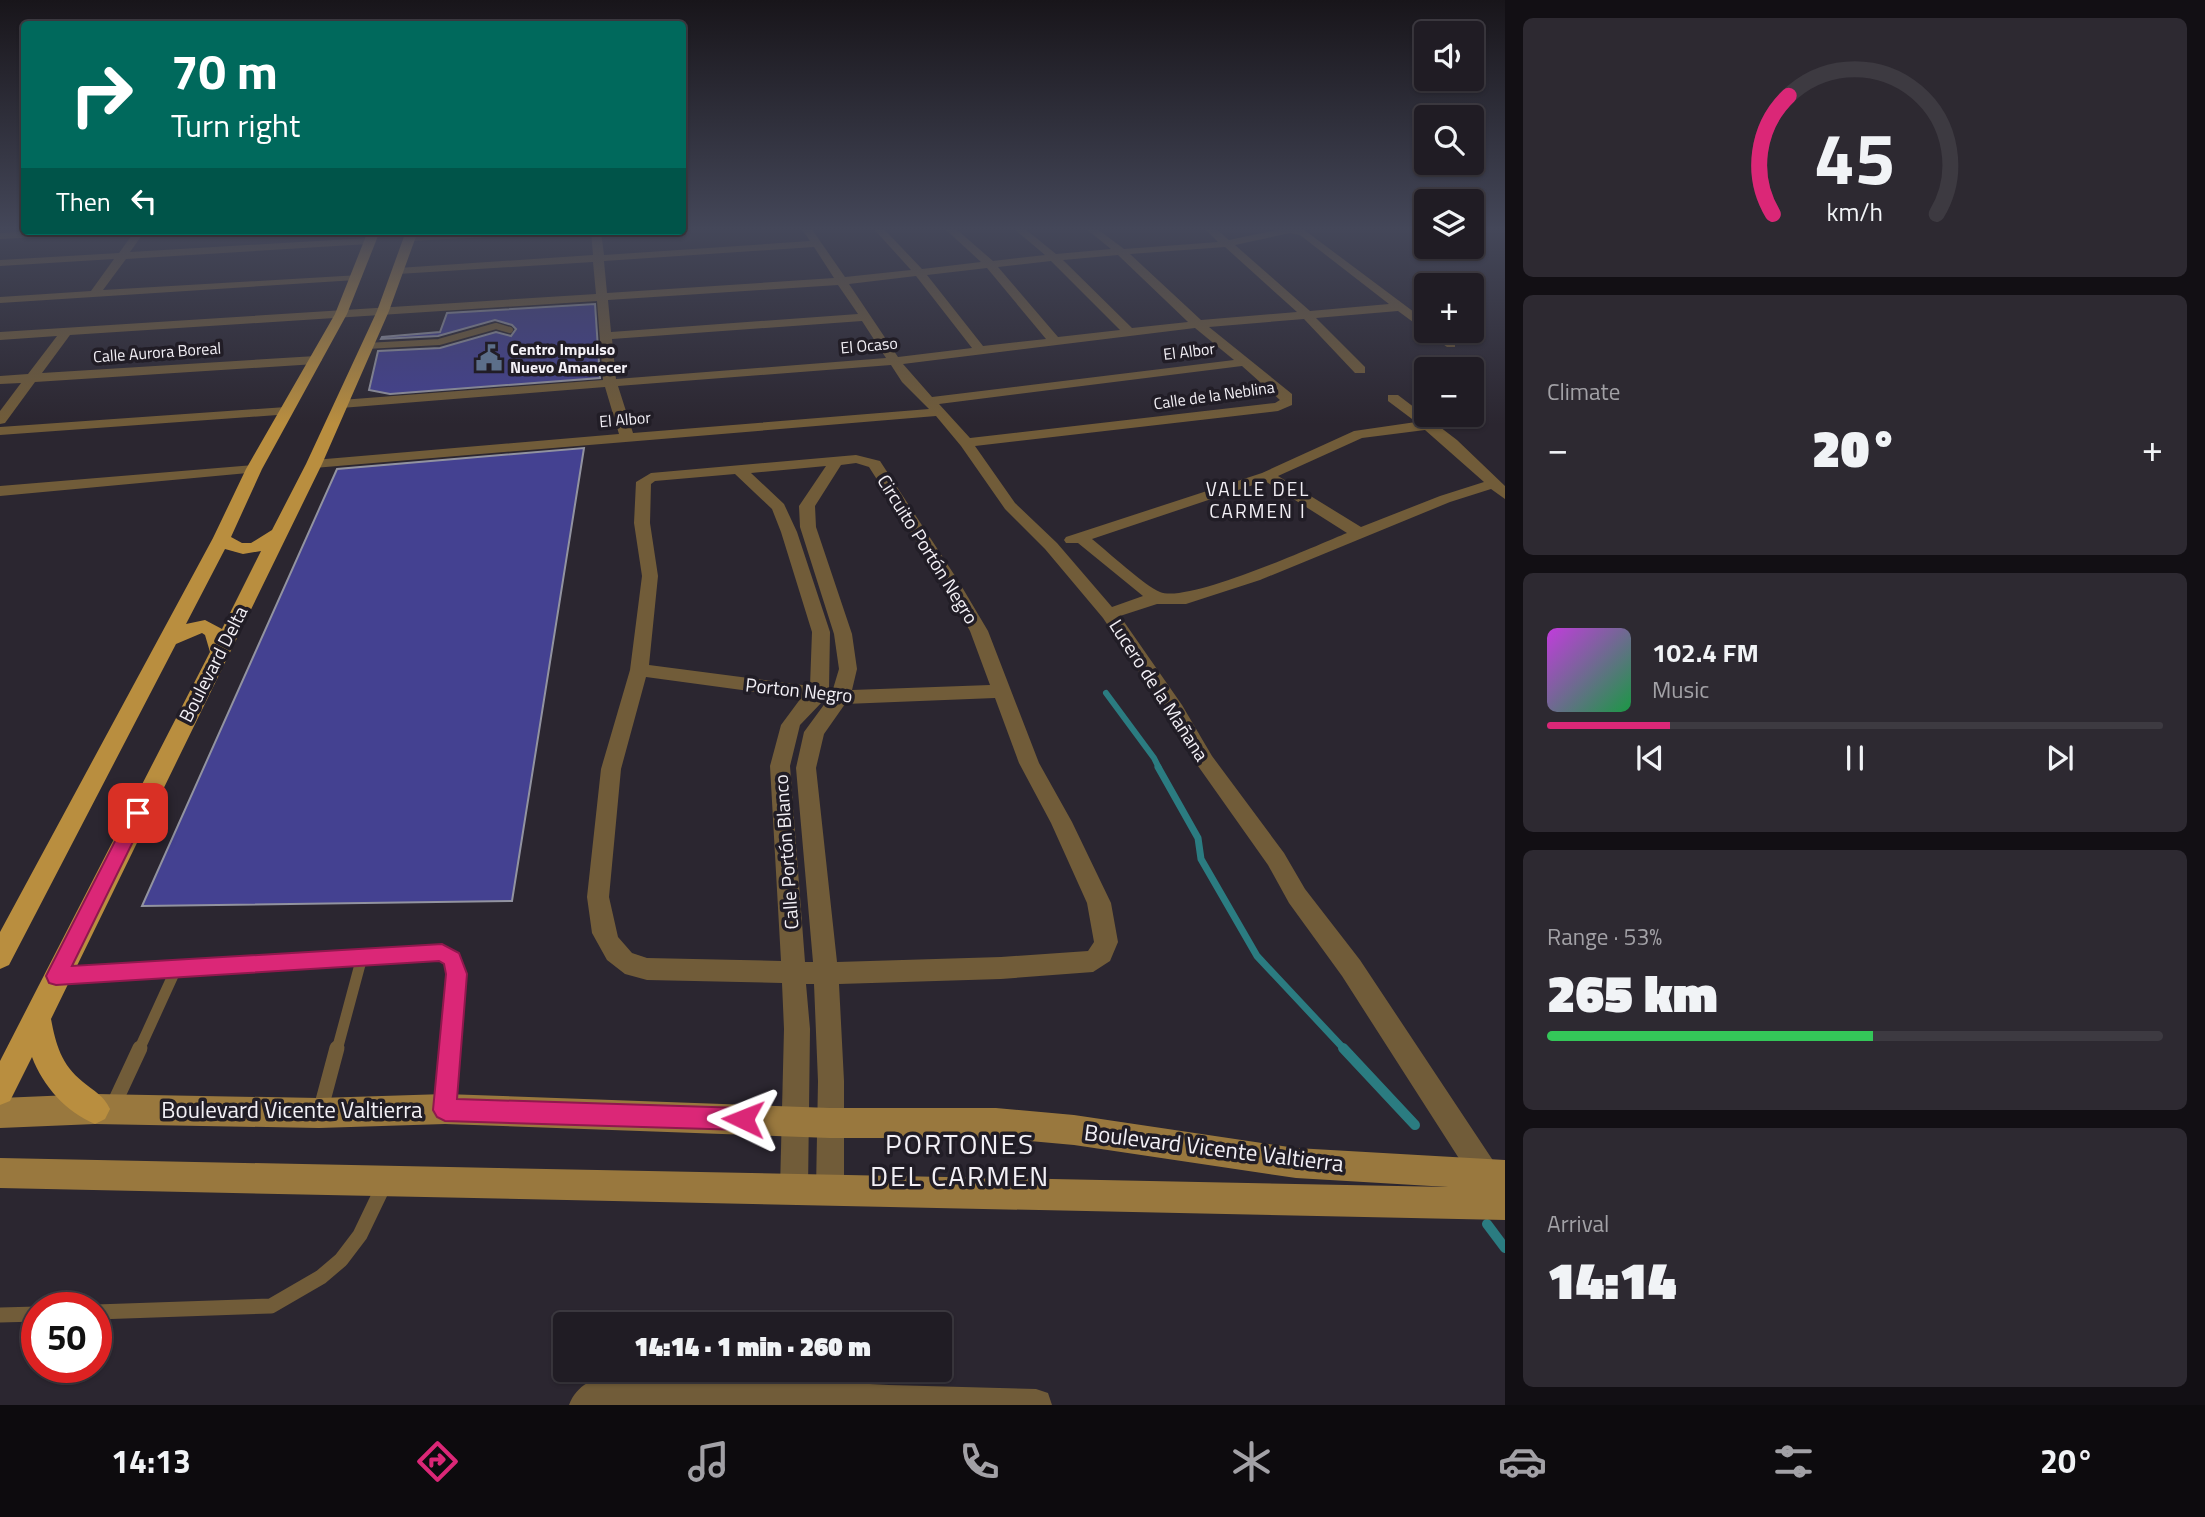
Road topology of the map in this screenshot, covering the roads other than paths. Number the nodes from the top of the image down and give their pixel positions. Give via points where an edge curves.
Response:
1 (115, 294) edge
2 (349, 294) edge
3 (390, 294) edge
4 (628, 294) edge
5 (851, 294) edge
6 (936, 294) edge
7 (1015, 294) edge
8 (1091, 294) edge
9 (1165, 294) edge
10 (1283, 294) edge
11 (1382, 294) edge
12 (94, 295) joint
13 (603, 295) junction
14 (0, 300) edge
15 (1400, 307) junction
16 (383, 311) junction
17 (1305, 313) junction
18 (341, 314) junction
19 (866, 317) junction
20 (1414, 318) edge
21 (1198, 324) junction
22 (510, 330) dead end
23 (66, 332) junction
24 (1129, 332) junction
25 (606, 336) junction
26 (0, 337) edge
27 (1053, 340) junction
28 (366, 346) junction
29 (979, 349) junction
30 (316, 360) junction
31 (893, 361) junction
32 (1245, 362) junction
33 (1360, 370) dead end
34 (31, 378) junction
35 (0, 380) edge
36 (610, 382) junction
37 (1393, 398) dead end
38 (341, 404) junction
39 (934, 407) junction
40 (286, 411) junction
41 (1414, 414) edge
42 (0, 420) edge
43 (1414, 427) edge
44 (1431, 427) edge
45 (0, 431) edge
46 (628, 437) junction
47 (966, 443) junction
48 (837, 460) junction
49 (314, 464) junction
50 (254, 469) junction
51 (740, 471) junction
52 (1267, 476) junction
53 (1499, 489) edge
54 (0, 491) edge
55 (807, 506) junction
56 (779, 507) junction
57 (280, 532) junction
58 (1359, 533) junction
59 (1080, 537) junction
60 (222, 538) junction
61 (1051, 546) junction
62 (1156, 598) junction
63 (1109, 614) junction
64 (165, 641) junction
65 (220, 653) junction
66 (639, 670) junction
67 (1002, 691) junction
68 (819, 695) junction
69 (841, 697) junction
70 (0, 957) edge
71 (362, 957) junction
72 (176, 969) junction
73 (795, 973) junction
74 (826, 973) junction
75 (56, 976) junction
76 (37, 1018) junction
77 (0, 1091) edge
78 (103, 1110) junction
79 (445, 1110) junction
80 (0, 1112) edge
81 (320, 1114) junction
82 (797, 1121) junction
83 (830, 1123) junction
84 (0, 1173) edge
85 (1495, 1175) edge
86 (385, 1181) junction
87 (794, 1189) junction
88 (830, 1189) junction
89 (1505, 1204) edge
90 (112, 1311) edge
91 (21, 1314) edge
92 (0, 1315) edge
93 (830, 1401) edge
94 (889, 1403) edge
95 (585, 1405) edge
96 (1036, 1405) edge

1 - 12 street
2 - 18 main road
3 - 16 main road, Boulevard Delta
4 - 13 street
5 - 19 street, Lucero de la Mañana
6 - 29 street
7 - 27 street
8 - 24 street
9 - 21 street, Calle de la Neblina
10 - 17 street
11 - 15 street
12 - 14 street
13 - 16 street
13 - 25 street
15 - 17 street, El Ocaso
15 - 20 street
16 - 18 street
16 - 28 main road, Boulevard Delta
17 - 21 street, El Ocaso
17 - 33 street
18 - 23 street
18 - 30 main road
19 - 25 street
19 - 31 street, Lucero de la Mañana
21 - 24 street, El Ocaso
21 - 32 street, Calle de la Neblina
22 - 28 lane via 496,326 439,342
23 - 26 street
23 - 34 street
24 - 27 street, El Ocaso
25 - 36 street
27 - 29 street, El Ocaso
28 - 38 main road, Boulevard Delta
29 - 31 street, El Ocaso
30 - 34 street, Calle Aurora Boreal
30 - 40 main road
31 - 36 street, El Ocaso
31 - 39 street, Lucero de la Mañana
32 - 39 street, El Albor
32 - 47 street, Calle de la Neblina via 1287,397 1287,402 1278,407
34 - 35 street, Calle Aurora Boreal
34 - 42 street
36 - 38 street, El Ocaso
36 - 46 street
37 - 41 street
38 - 49 main road, Boulevard Delta
39 - 46 street, El Albor
39 - 47 street, Lucero de la Mañana
40 - 45 street
40 - 50 main road
43 - 52 street via 1359,434
44 - 53 street
46 - 49 street, El Albor
47 - 61 street, Lucero de la Mañana via 1010,506
48 - 51 street, Circuito Portón Negro
48 - 55 street
48 - 67 street, Circuito Portón Negro via 874,464 979,631
49 - 57 main road, Boulevard Delta
50 - 54 street
50 - 60 main road
51 - 56 street
51 - 66 street, Circuito Portón Negro via 651,477 644,482 642,523 650,576
52 - 58 street
52 - 59 street
53 - 58 street via 1445,499
55 - 56 street
55 - 69 street, Calle Portón Blanco via 808,527 843,635 848,669
56 - 68 street via 821,632
57 - 60 main road via 246,550
57 - 65 main road, Boulevard Delta
58 - 62 street via 1186,599
59 - 61 street
59 - 62 street
60 - 64 main road
61 - 63 street, Lucero de la Mañana
62 - 63 street
63 - 85 street, Lucero de la Mañana via 1205,761
64 - 65 main road via 205,626 214,632
64 - 70 main road
65 - 75 main road, Boulevard Delta
66 - 68 street, Porton Negro
66 - 73 street, Circuito Portón Negro via 611,769 598,897 607,943 621,959 640,968
67 - 69 street, Porton Negro
67 - 74 street, Circuito Portón Negro via 1029,763 1099,903 1106,933 1102,953 1087,962
68 - 69 street, Porton Negro
68 - 73 street, Calle Portón Blanco via 797,710 780,766
69 - 74 street, Calle Portón Blanco via 814,732 806,768
71 - 72 lane
71 - 79 lane via 434,951 452,959 456,974
71 - 81 lane
72 - 75 lane
72 - 78 lane
73 - 74 street, Circuito Portón Negro
73 - 82 street, Calle Portón Blanco
74 - 83 street, Calle Portón Blanco
75 - 76 main road, Boulevard Delta
76 - 77 main road, Boulevard Delta
76 - 78 main road via 40,1046 51,1068 66,1088
78 - 80 main road, Boulevard Vicente Valtierra
78 - 81 main road, Boulevard Vicente Valtierra
79 - 81 main road, Boulevard Vicente Valtierra
79 - 82 main road, Boulevard Vicente Valtierra
82 - 83 main road, Boulevard Vicente Valtierra
82 - 87 street, Calle Portón Blanco
83 - 85 main road, Boulevard Vicente Valtierra via 996,1123 1296,1163
83 - 88 street, Calle Portón Blanco
84 - 86 main road, Boulevard Vicente Valtierra
86 - 87 main road, Boulevard Vicente Valtierra
86 - 90 lane via 360,1235 341,1260 271,1306
87 - 88 main road, Boulevard Vicente Valtierra
88 - 89 main road, Boulevard Vicente Valtierra
91 - 92 lane
93 - 94 street
93 - 95 street via 614,1387
94 - 96 street

